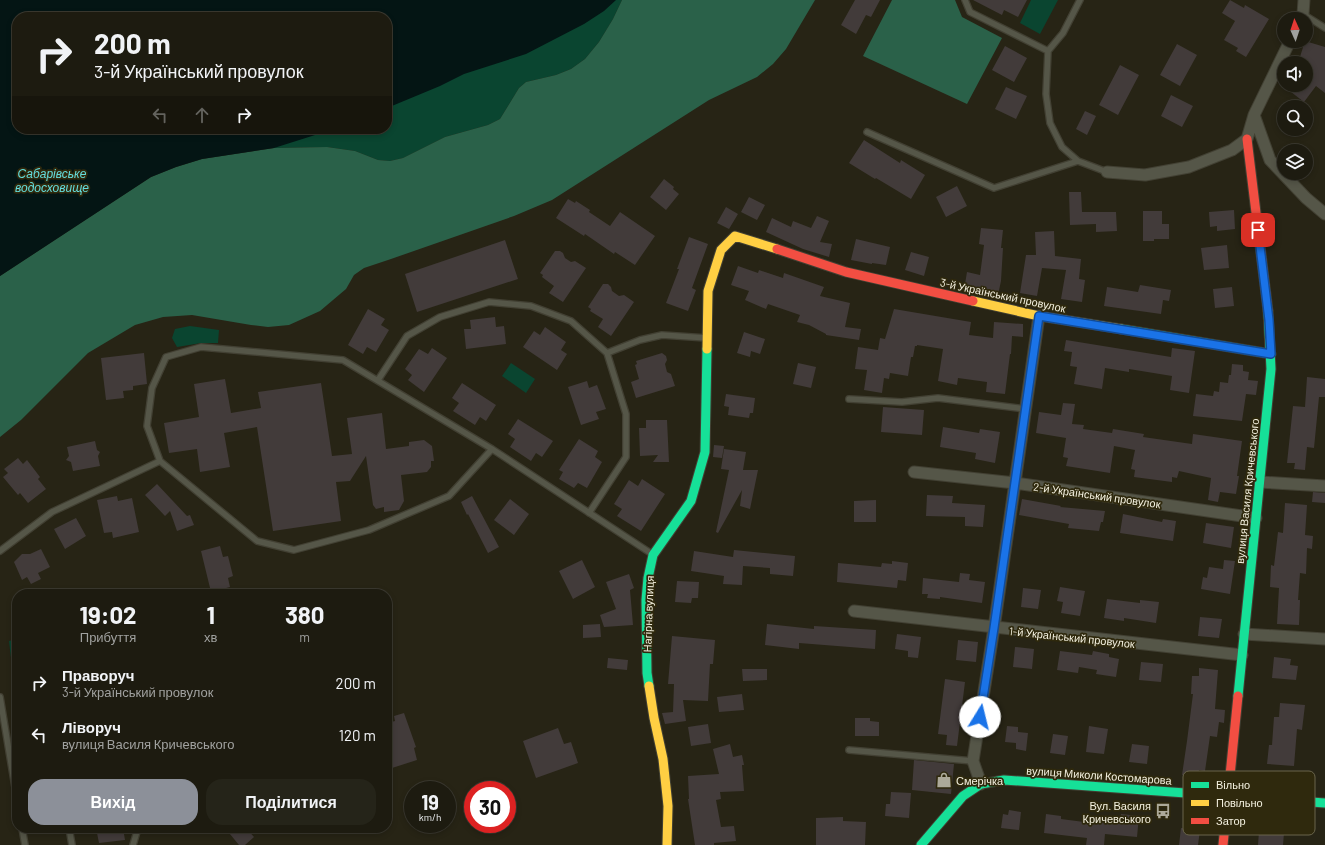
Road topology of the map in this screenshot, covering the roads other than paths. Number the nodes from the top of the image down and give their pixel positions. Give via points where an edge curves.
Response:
1 (965, 0) edge
2 (1080, 0) edge
3 (1304, 0) edge
4 (1302, 12) edge
5 (1313, 22) edge
6 (1325, 28) edge
7 (1287, 48) edge
8 (1048, 51) junction
9 (1254, 115) junction
10 (867, 132) dead end
11 (1247, 139) junction
12 (1078, 161) junction
13 (1107, 172) joint
14 (1325, 214) edge
15 (735, 236) joint
16 (1039, 316) junction
17 (707, 338) junction
18 (606, 353) junction
19 (1271, 354) junction
20 (378, 380) junction
21 (849, 398) dead end
22 (1026, 408) junction
23 (492, 449) junction
24 (160, 462) junction
25 (914, 472) dead end
26 (1260, 482) junction
27 (1015, 483) junction
28 (1325, 486) edge
29 (589, 513) junction
30 (1256, 518) junction
31 (0, 551) edge
32 (653, 555) junction
33 (854, 611) dead end
34 (994, 628) junction
35 (1244, 634) junction
36 (1325, 639) edge
37 (1242, 655) junction
38 (0, 697) edge
39 (849, 750) dead end
40 (972, 761) junction
41 (12, 769) edge
42 (1231, 771) edge
43 (981, 784) junction
44 (1183, 794) edge
45 (1315, 802) edge
46 (1325, 803) edge
47 (23, 833) edge
48 (70, 833) edge
49 (137, 833) edge
50 (1224, 835) edge
51 (24, 845) edge
52 (72, 845) edge
53 (133, 845) edge
54 (666, 845) edge
55 (921, 845) edge
56 (1223, 845) edge

1 - 8 lane via 970,12
2 - 8 lane via 1063,33
3 - 4 street
5 - 6 lane
7 - 9 street
8 - 12 lane via 1046,94 1050,123 1062,147
9 - 11 street
9 - 14 street via 1270,160
10 - 12 lane via 994,188
11 - 13 street via 1232,150 1189,167 1145,175
11 - 19 street, вулиця Василя Кричевського
12 - 13 lane
15 - 16 street, 3-й Український провулок via 846,272
15 - 17 street, Нагірна вулиця via 721,250 708,291
16 - 19 street, 3-й Український провулок
16 - 22 street
17 - 18 lane via 662,335
17 - 32 street, Нагірна вулиця via 705,452 691,501
18 - 20 lane via 571,321 531,306 489,302 440,317 407,336
18 - 29 lane via 626,414 626,457
19 - 26 street, вулиця Василя Кричевського
20 - 23 lane
20 - 24 lane via 343,360 201,347 166,357 152,388 147,426
21 - 22 lane via 902,402 938,398
22 - 27 street
23 - 24 lane via 448,496 369,530 294,550 257,541
23 - 29 lane
24 - 31 lane via 52,512
25 - 27 street, 2-й Український провулок
26 - 28 street
26 - 30 street, вулиця Василя Кричевського
27 - 30 street, 2-й Український провулок
27 - 34 street
29 - 32 lane
30 - 35 street, вулиця Василя Кричевського
32 - 54 street, Нагірна вулиця via 646,600 647,673 663,758 668,806
33 - 34 street, 1-й Український провулок
34 - 37 street, 1-й Український провулок
34 - 40 street
35 - 36 street
35 - 37 street, вулиця Василя Кричевського
37 - 42 street, вулиця Василя Кричевського
38 - 41 lane
39 - 40 lane
40 - 43 street
43 - 44 street, вулиця Миколи Костомарова via 1004,780
43 - 55 street, вулиця Миколи Костомарова via 963,796
45 - 46 street, вулиця Миколи Костомарова
47 - 51 lane
48 - 52 lane
49 - 53 lane
50 - 56 street, вулиця Василя Кричевського

